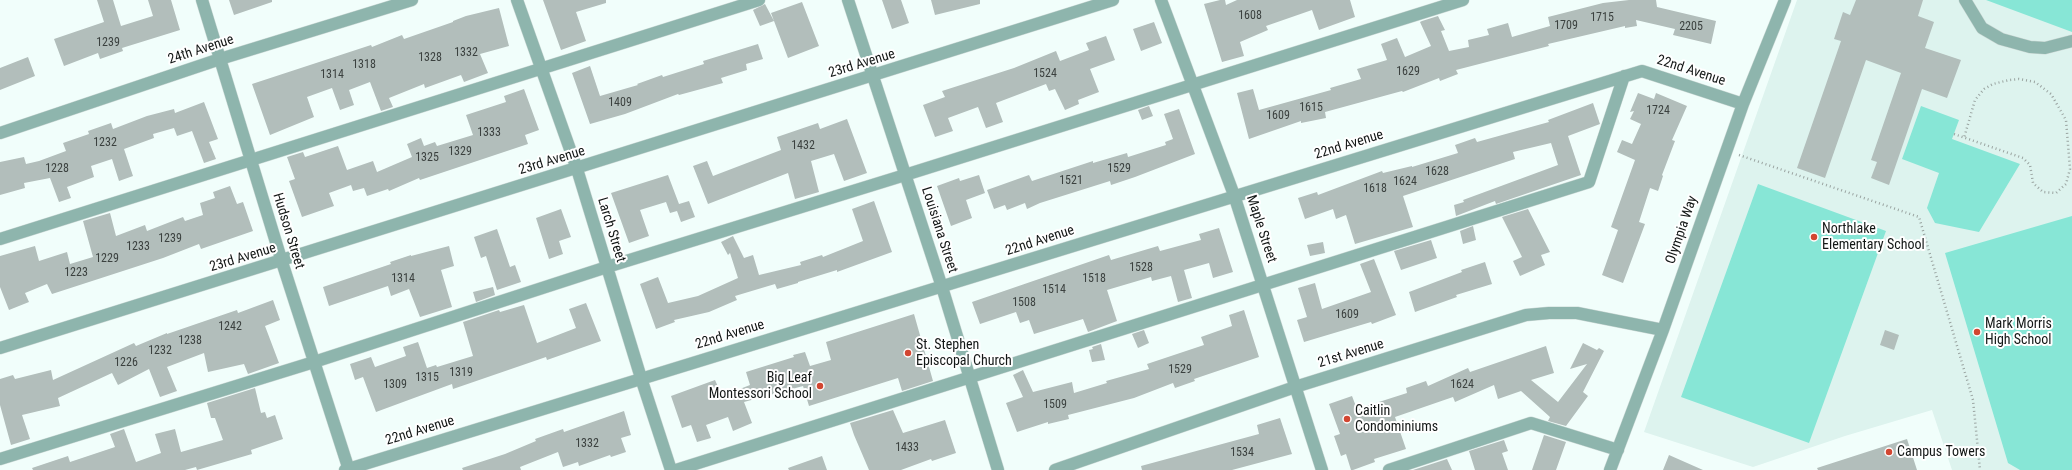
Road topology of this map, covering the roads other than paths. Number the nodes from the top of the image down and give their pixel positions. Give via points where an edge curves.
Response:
1 (202, 0) edge
2 (412, 0) edge
3 (517, 0) edge
4 (759, 0) edge
5 (848, 0) edge
6 (1114, 0) edge
7 (1161, 0) edge
8 (1462, 0) edge
9 (1785, 0) edge
10 (1965, 0) edge
11 (2072, 41) edge
12 (220, 59) junction
13 (542, 69) junction
14 (873, 76) junction
15 (1624, 76) junction
16 (1193, 85) junction
17 (1743, 104) junction
18 (0, 133) edge
19 (251, 161) junction
20 (577, 169) junction
21 (906, 175) junction
22 (1234, 195) junction
23 (0, 239) edge
24 (282, 262) junction
25 (607, 267) junction
26 (1263, 286) junction
27 (942, 287) junction
28 (1663, 330) junction
29 (0, 348) edge
30 (314, 362) junction
31 (640, 378) junction
32 (970, 378) junction
33 (1295, 387) junction
34 (1618, 450) junction
35 (0, 459) edge
36 (347, 470) edge
37 (671, 470) edge
38 (676, 470) edge
39 (998, 470) edge
40 (1055, 470) edge
41 (1322, 470) edge
42 (1389, 470) edge
43 (1610, 470) edge

1 - 12 street, Hudson Street
2 - 12 street, 24th Avenue
3 - 13 street, Larch Street
4 - 13 street
5 - 14 street, Louisiana Street
6 - 14 street, 23rd Avenue
7 - 16 street, Maple Street
8 - 16 street
9 - 17 street, Olympia Way
10 - 11 street via 1982,28 2001,39 2030,47 2045,48
12 - 18 street, 24th Avenue
12 - 19 street, Hudson Street
13 - 19 street
13 - 20 street, Larch Street
14 - 20 street, 23rd Avenue
14 - 21 street, Louisiana Street
15 - 17 street, 22nd Avenue via 1642,71
15 - 22 street, 22nd Avenue
15 - 26 street via 1589,182
16 - 21 street
16 - 22 street, Maple Street
17 - 28 street, Olympia Way
19 - 23 street
19 - 24 street, Hudson Street
20 - 24 street, 23rd Avenue
20 - 25 street, Larch Street
21 - 25 street
21 - 27 street, Louisiana Street
22 - 26 street, Maple Street
22 - 27 street, 22nd Avenue
24 - 29 street, 23rd Avenue
24 - 30 street, Hudson Street
25 - 30 street
25 - 31 street, Larch Street
26 - 32 street
26 - 33 street, Maple Street
27 - 31 street, 22nd Avenue
27 - 32 street, Louisiana Street
28 - 33 street, 21st Avenue via 1577,314 1526,315
28 - 34 street, Olympia Way
30 - 35 street
30 - 36 street, Hudson Street
31 - 36 street, 22nd Avenue
31 - 37 street, Larch Street
32 - 38 street
32 - 39 street, Louisiana Street
33 - 40 street, 21st Avenue
33 - 41 street, Maple Street
34 - 42 street via 1531,424
34 - 43 street, Olympia Way

